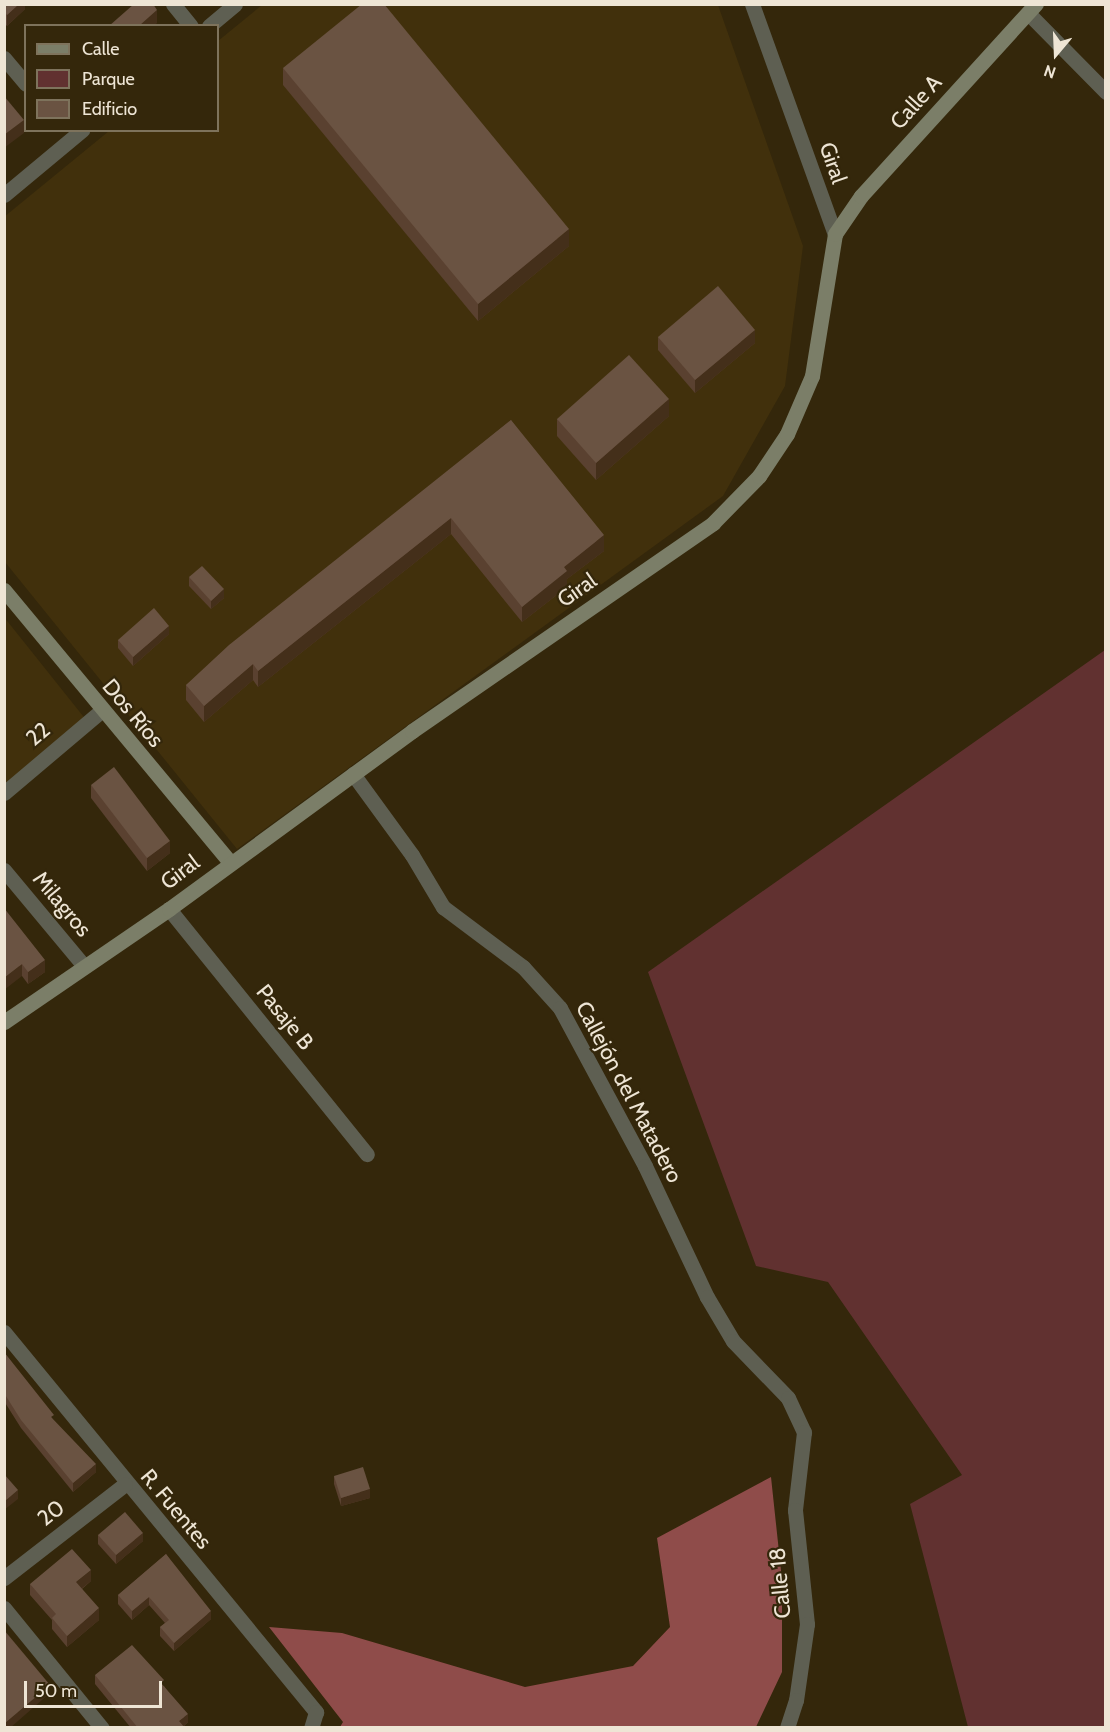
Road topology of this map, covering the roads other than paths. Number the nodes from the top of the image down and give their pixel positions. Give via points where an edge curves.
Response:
1 (173, 4) edge
2 (235, 4) edge
3 (752, 4) edge
4 (1032, 9) edge
5 (188, 24) edge
6 (211, 24) edge
7 (4, 58) edge
8 (24, 82) edge
9 (1106, 92) edge
10 (72, 133) edge
11 (4, 195) edge
12 (835, 234) junction
13 (4, 590) edge
14 (101, 711) junction
15 (353, 774) junction
16 (4, 793) edge
17 (230, 862) junction
18 (4, 870) edge
19 (169, 909) junction
20 (84, 966) junction
21 (4, 1022) edge
22 (367, 1154) dead end
23 (4, 1332) edge
24 (804, 1432) joint
25 (125, 1484) junction
26 (4, 1578) edge
27 (4, 1608) edge
28 (102, 1728) edge
29 (311, 1728) edge
30 (787, 1728) edge

1 - 5 street
2 - 6 street
3 - 12 street, Giral
4 - 9 street
4 - 12 street, Calle A via 861,196
7 - 8 street
10 - 11 street
12 - 15 street, Giral via 812,376 787,434 759,476 713,523
13 - 14 street, Dos Ríos
14 - 16 street, 22
14 - 17 street, Dos Ríos
15 - 17 street, Giral
15 - 24 street, Callejón del Matadero via 412,855 443,907 523,967 560,1008 607,1091 707,1298 734,1341 788,1398
17 - 19 street, Giral
18 - 20 street, Milagros
19 - 20 street, Giral
19 - 22 street, Pasaje B
20 - 21 street, Giral
23 - 25 street, R. Fuentes
24 - 30 street, Calle 18 via 795,1510 807,1624 796,1700
25 - 26 street, 20
25 - 29 street, R. Fuentes via 316,1712
27 - 28 street

